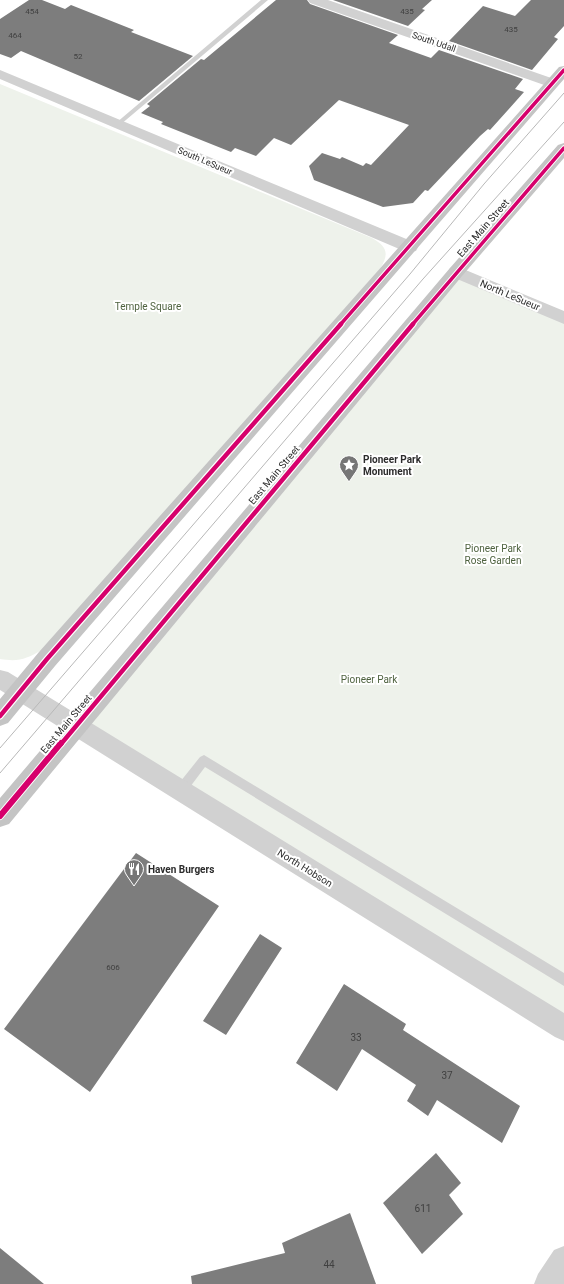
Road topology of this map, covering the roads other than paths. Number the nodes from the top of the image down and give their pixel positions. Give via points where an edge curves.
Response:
1 (266, 0) edge
2 (315, 0) edge
3 (0, 74) edge
4 (558, 77) edge
5 (118, 124) junction
6 (564, 148) edge
7 (410, 247) junction
8 (456, 272) junction
9 (564, 318) edge
10 (0, 679) edge
11 (20, 692) junction
12 (0, 716) edge
13 (76, 726) junction
14 (180, 791) junction
15 (0, 816) edge
16 (564, 980) edge
17 (564, 1028) edge
18 (564, 1260) edge
19 (548, 1284) edge

1 - 5 lane
2 - 4 street, South Udall
3 - 5 street, South LeSueur
4 - 7 main road
5 - 7 street, South LeSueur
6 - 8 main road, East Main Street
7 - 11 main road
8 - 9 street, North LeSueur
8 - 13 main road, East Main Street
10 - 11 street, North Hobson
11 - 12 main road
11 - 13 street, North Hobson
13 - 14 street, North Hobson
13 - 15 main road, East Main Street
14 - 16 lane via 204,760
14 - 17 street, North Hobson
18 - 19 street

